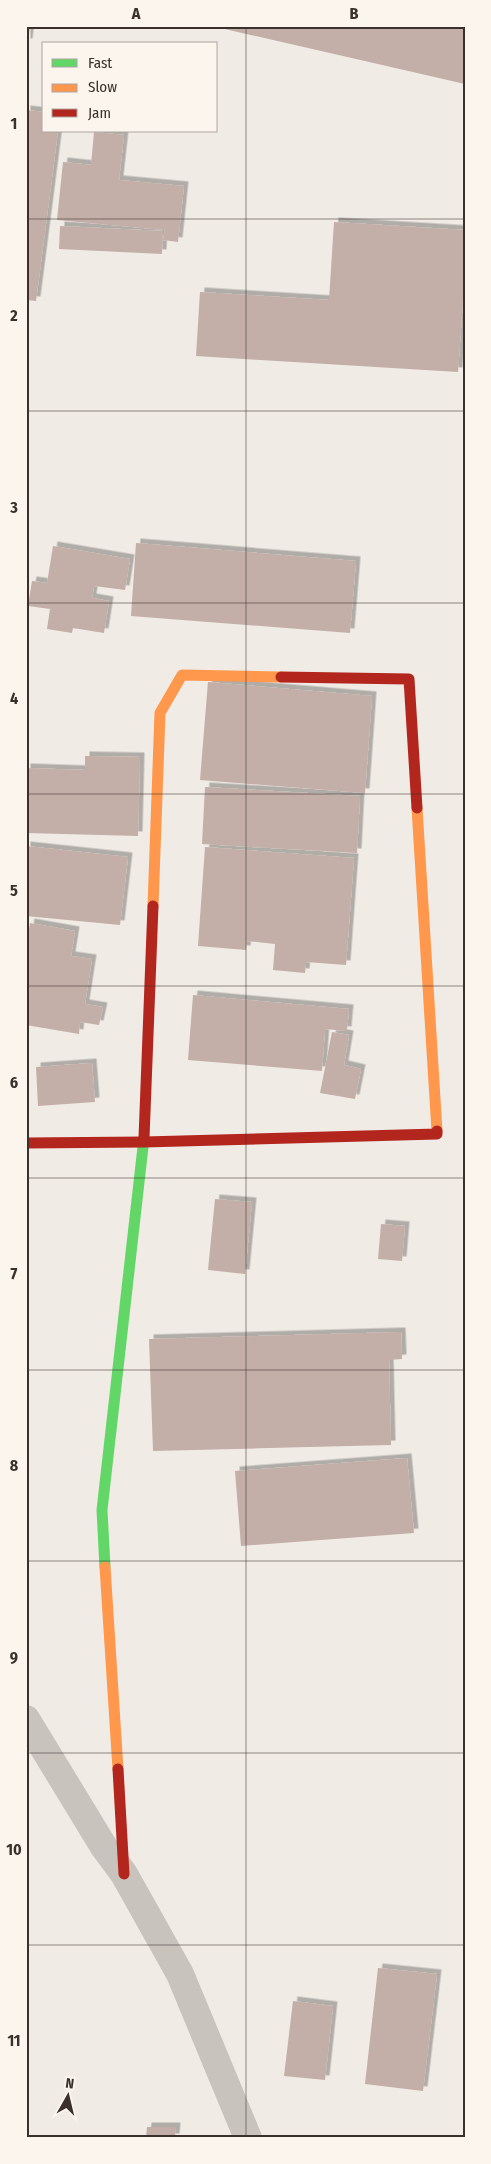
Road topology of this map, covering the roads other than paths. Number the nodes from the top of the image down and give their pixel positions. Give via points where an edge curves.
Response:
1 (144, 1142) junction
2 (26, 1143) edge
3 (26, 1719) edge
4 (124, 1874) junction
5 (248, 2138) edge

1 - 1 street via 437,1134 409,679 182,675 160,713
1 - 2 street
1 - 4 street via 102,1510
3 - 4 street
4 - 5 street via 180,1974

